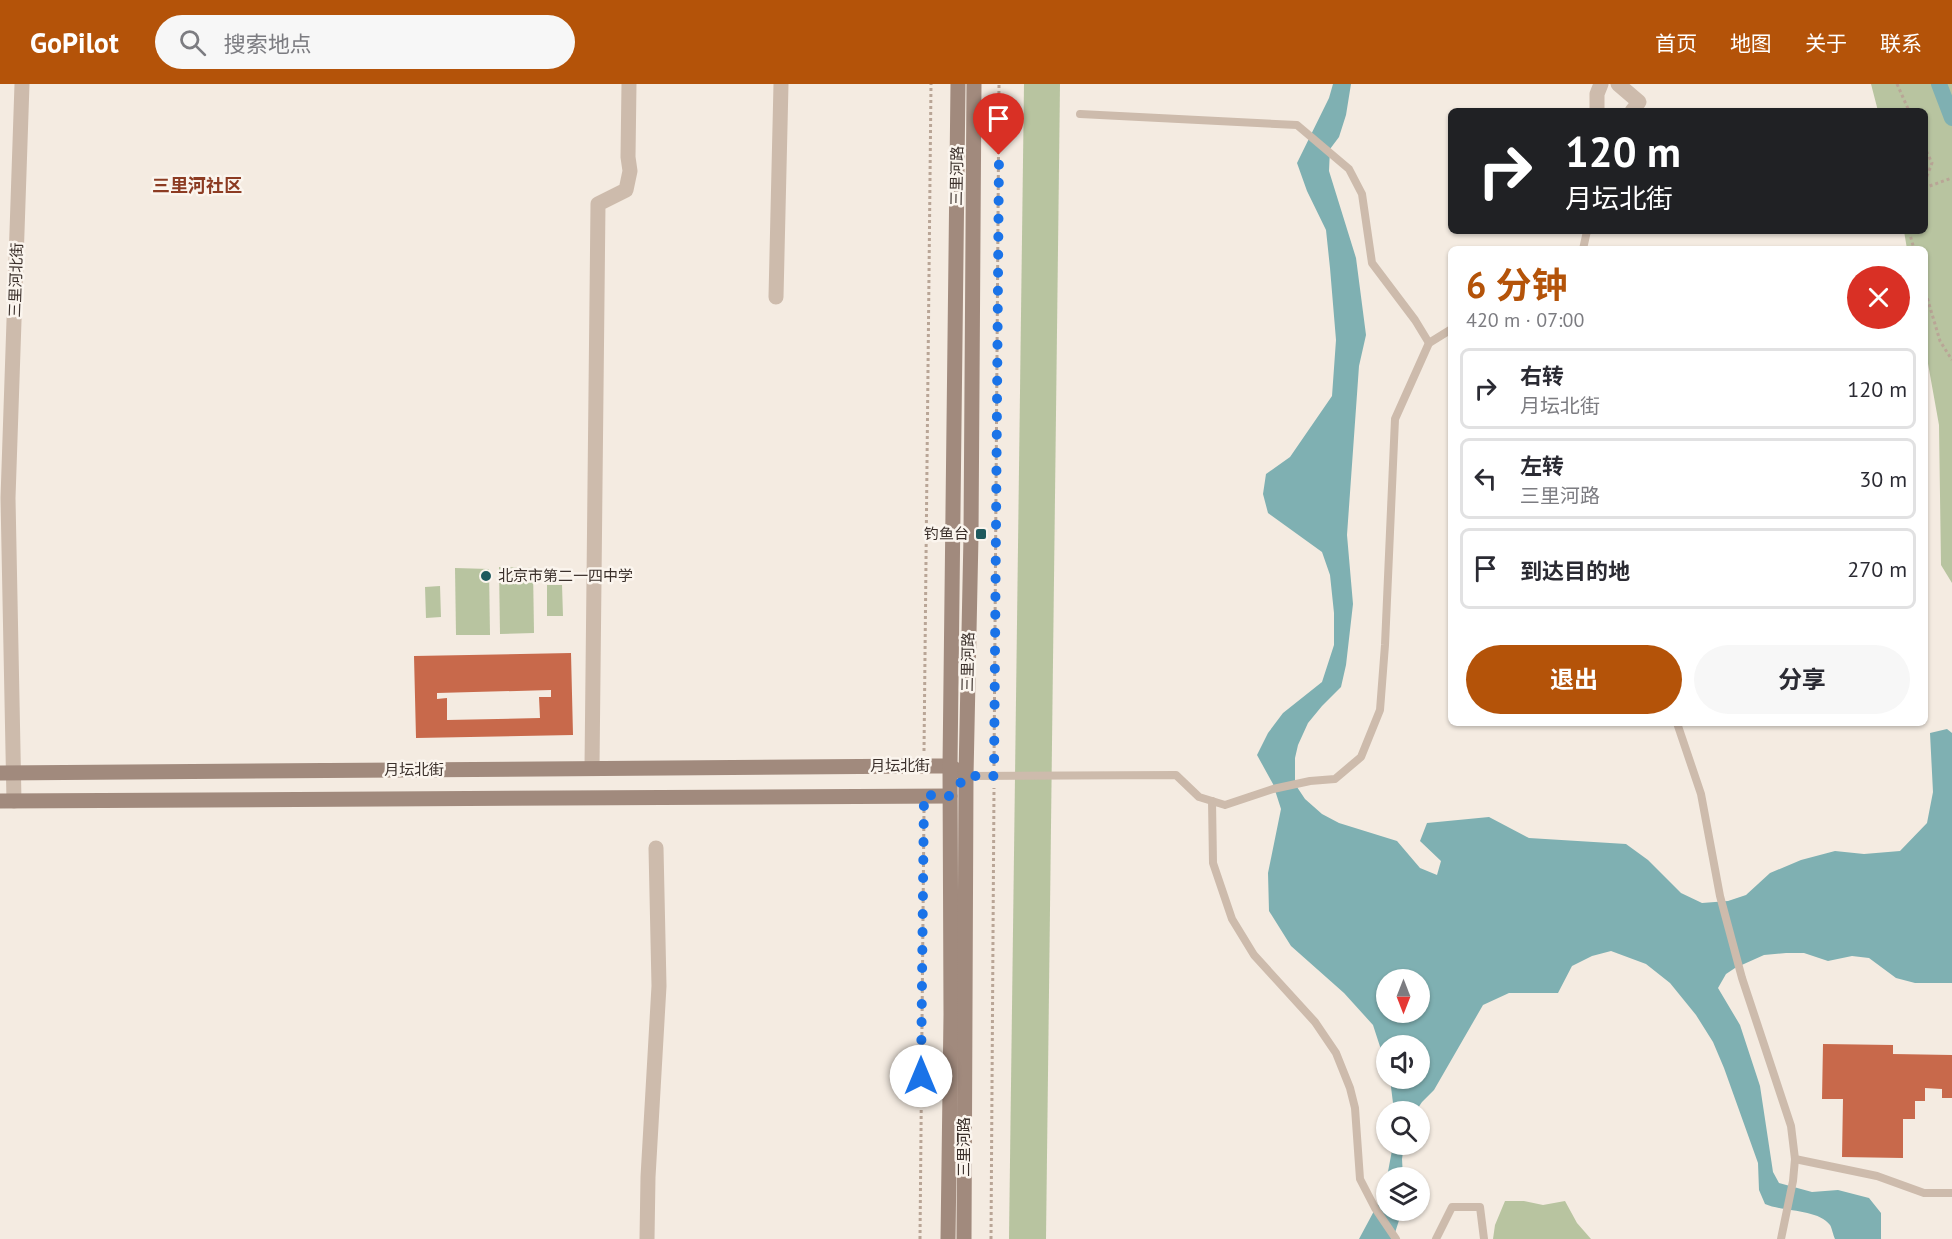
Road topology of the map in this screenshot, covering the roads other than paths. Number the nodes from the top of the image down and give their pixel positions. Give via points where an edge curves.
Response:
1 (22, 84) edge
2 (629, 84) edge
3 (781, 84) edge
4 (958, 84) edge
5 (974, 84) edge
6 (1601, 84) edge
7 (1618, 84) edge
8 (1597, 108) edge
9 (1634, 108) edge
10 (1080, 114) dead end
11 (776, 297) dead end
12 (1448, 331) edge
13 (1429, 343) junction
14 (4, 498) edge
15 (1678, 726) edge
16 (950, 766) junction
17 (592, 768) junction
18 (6, 773) edge
19 (966, 776) junction
20 (950, 796) junction
21 (7, 801) edge
22 (1212, 801) junction
23 (656, 848) dead end
24 (1796, 1159) junction
25 (1952, 1193) edge
26 (647, 1239) edge
27 (948, 1239) edge
28 (964, 1239) edge
29 (1396, 1239) edge
30 (1436, 1239) edge
31 (1484, 1239) edge
32 (1781, 1239) edge

1 - 14 street, 三里河北街
2 - 17 street via 630,171 626,190 598,204
3 - 11 street
4 - 16 main road, 三里河路
5 - 19 main road, 三里河路
6 - 8 street
7 - 9 street via 1639,102
10 - 13 lane via 1297,125 1349,169 1362,194 1372,263
12 - 13 lane
13 - 22 lane via 1395,419 1380,710 1360,757 1335,779 1273,789 1225,805
14 - 18 street, 三里河北街
15 - 24 lane via 1701,794 1720,896 1742,978 1791,1126
16 - 17 main road, 月坛北街
16 - 19 main road, 月坛北街
16 - 20 main road, 三里河路
17 - 18 main road, 月坛北街
18 - 21 street, 三里河北街
19 - 20 main road
19 - 22 lane via 1176,775 1199,797
19 - 28 main road, 三里河路
20 - 21 main road, 月坛北街
20 - 27 main road, 三里河路
22 - 29 lane via 1212,863 1232,919 1254,955 1315,1022 1336,1053 1355,1108 1360,1179
23 - 26 street via 659,986
24 - 25 lane via 1877,1176 1924,1193
24 - 32 lane
30 - 31 lane via 1452,1207 1480,1207

